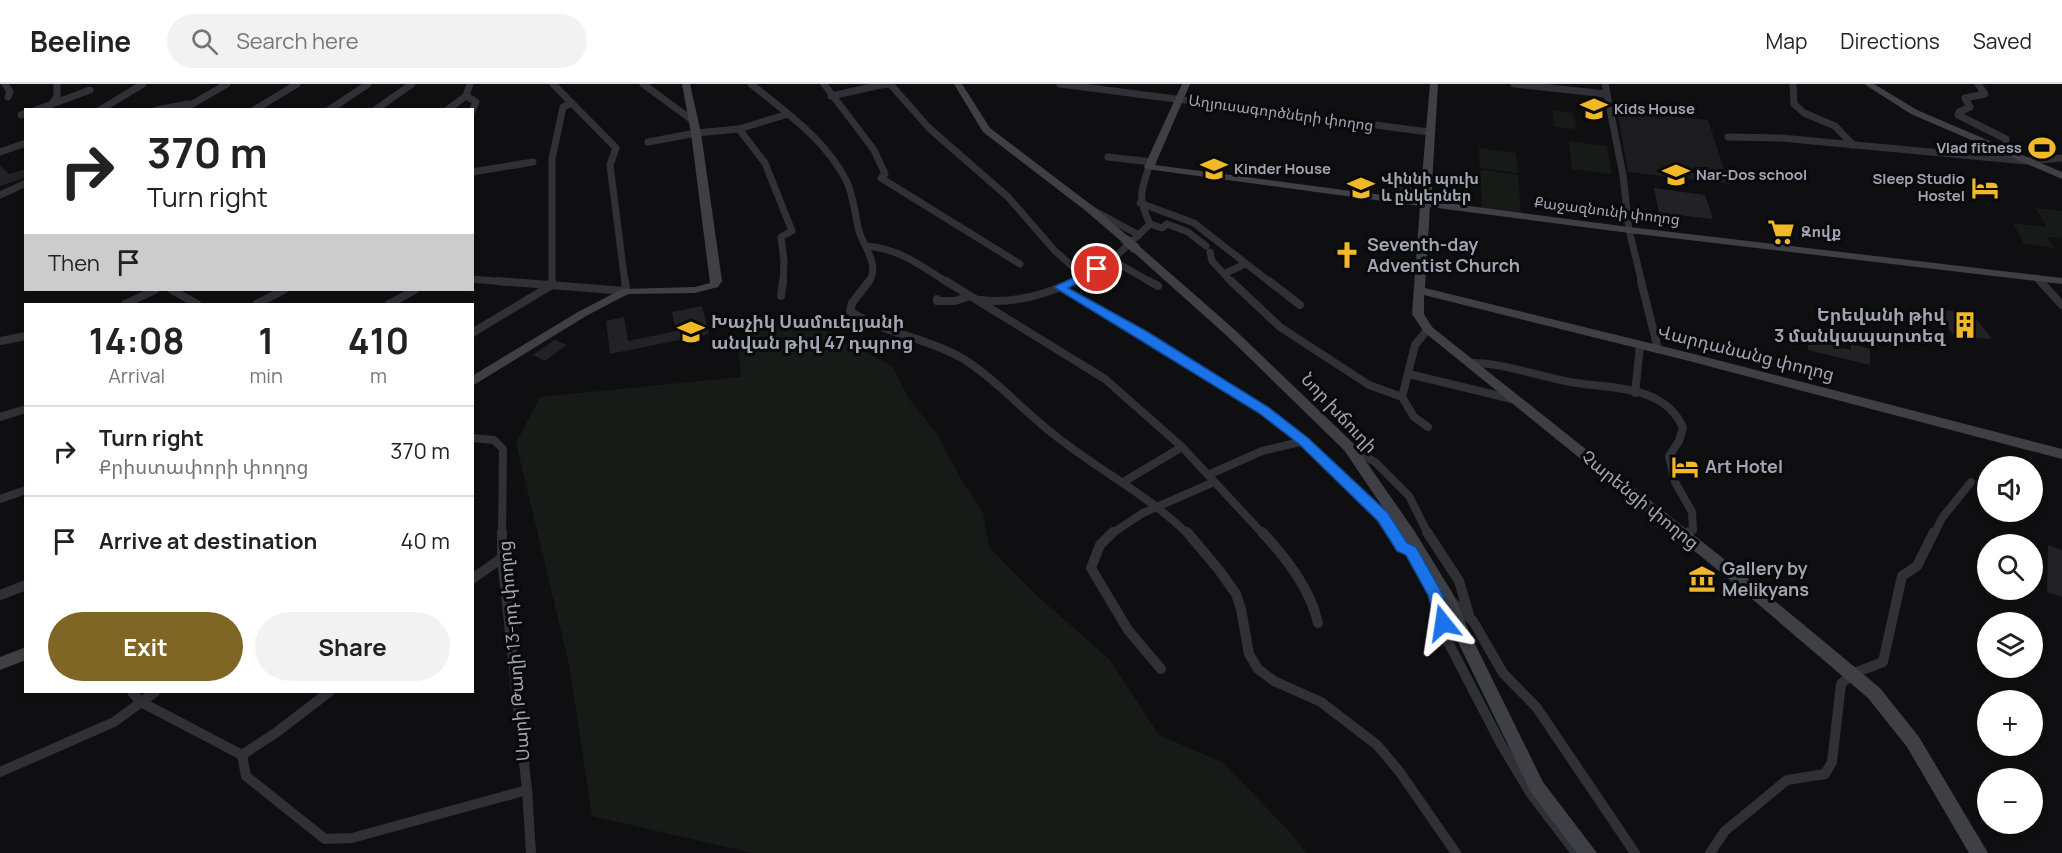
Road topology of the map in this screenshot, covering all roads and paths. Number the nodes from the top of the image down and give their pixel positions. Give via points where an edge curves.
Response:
1 (5, 84) edge
2 (57, 84) edge
3 (143, 84) edge
4 (227, 84) edge
5 (297, 84) edge
6 (368, 84) edge
7 (412, 84) edge
8 (470, 84) edge
9 (552, 84) edge
10 (643, 84) edge
11 (686, 84) edge
12 (751, 84) edge
13 (824, 84) edge
14 (958, 84) edge
15 (1060, 84) edge
16 (1186, 84) edge
17 (1434, 84) edge
18 (1514, 84) edge
19 (1605, 84) edge
20 (1792, 84) edge
21 (1869, 84) edge
22 (1978, 84) edge
23 (1094, 86) edge
24 (90, 90) dead end
25 (1606, 94) junction
26 (466, 96) junction
27 (831, 96) junction
28 (8, 97) dead end
29 (1179, 99) junction
30 (193, 103) junction
31 (572, 103) junction
32 (51, 104) junction
33 (41, 108) edge
34 (103, 108) edge
35 (167, 108) edge
36 (185, 108) edge
37 (257, 108) edge
38 (332, 108) edge
39 (378, 108) edge
40 (450, 108) edge
41 (473, 108) edge
42 (788, 114) junction
43 (692, 120) junction
44 (739, 129) junction
45 (1430, 132) junction
46 (696, 133) junction
47 (1728, 137) dead end
48 (648, 142) dead end
49 (24, 144) edge
50 (1853, 145) junction
51 (2000, 149) junction
52 (0, 152) edge
53 (1108, 157) dead end
54 (2062, 158) edge
55 (2028, 161) junction
56 (532, 162) dead end
57 (1150, 164) junction
58 (474, 172) edge
59 (2062, 176) edge
60 (24, 184) edge
61 (0, 195) edge
62 (1140, 203) junction
63 (1425, 203) junction
64 (1150, 224) junction
65 (1629, 230) junction
66 (1134, 241) junction
67 (868, 246) junction
68 (1112, 260) junction
69 (1020, 264) dead end
70 (1245, 264) junction
71 (1224, 274) junction
72 (1083, 276) junction
73 (2037, 278) junction
74 (474, 279) edge
75 (2062, 281) edge
76 (552, 285) junction
77 (1158, 286) dead end
78 (1060, 287) junction
79 (1419, 290) junction
80 (153, 291) edge
81 (174, 291) edge
82 (282, 291) edge
83 (412, 291) edge
84 (626, 291) junction
85 (781, 296) dead end
86 (974, 297) junction
87 (937, 298) dead end
88 (127, 303) edge
89 (195, 303) edge
90 (258, 303) edge
91 (391, 303) edge
92 (1300, 305) dead end
93 (2062, 305) edge
94 (1428, 329) junction
95 (474, 332) edge
96 (24, 336) edge
97 (0, 341) edge
98 (1640, 345) junction
99 (1658, 349) junction
100 (1471, 363) junction
101 (1409, 374) junction
102 (474, 381) edge
103 (1635, 393) junction
104 (1402, 397) junction
105 (1516, 400) junction
106 (24, 410) edge
107 (0, 417) edge
108 (1428, 427) dead end
109 (474, 438) edge
110 (1304, 441) junction
111 (1182, 447) junction
112 (1348, 447) junction
113 (2062, 454) edge
114 (1211, 479) junction
115 (1125, 481) junction
116 (1971, 482) dead end
117 (24, 491) edge
118 (0, 499) edge
119 (1157, 506) junction
120 (1684, 535) junction
121 (1416, 553) junction
122 (502, 558) junction
123 (474, 578) edge
124 (24, 586) edge
125 (0, 595) edge
126 (1444, 603) junction
127 (1470, 617) junction
128 (1318, 623) dead end
129 (24, 654) edge
130 (0, 664) edge
131 (1161, 669) dead end
132 (1852, 674) junction
133 (133, 693) edge
134 (154, 693) edge
135 (327, 693) edge
136 (141, 702) junction
137 (242, 755) junction
138 (0, 772) edge
139 (527, 790) junction
140 (531, 853) edge
141 (1456, 853) edge
142 (1576, 853) edge
143 (1588, 853) edge
144 (1635, 853) edge
145 (1710, 853) edge
146 (1979, 853) edge

1 - 28 street via 10,92
2 - 32 street via 57,96
3 - 34 street
4 - 30 street
5 - 37 street
6 - 38 street
7 - 39 street
8 - 26 street
9 - 31 street
10 - 43 street
11 - 43 street
12 - 42 street
13 - 27 street
14 - 66 street, Նոր խճուղի via 986,130
15 - 23 street, Աղյուսագործների փողոց
16 - 29 street
17 - 45 street
18 - 25 street
19 - 25 street
20 - 50 street via 1794,104 1803,113 1835,126
21 - 51 street via 1914,112
22 - 51 street via 1985,94 1965,98 1970,107 1958,115 2006,139 2006,146
23 - 29 street, Աղյուսագործների փողոց
24 - 32 street
25 - 65 street via 1623,175
26 - 40 street
26 - 41 street via 476,102
27 - 69 street via 876,150 885,174 881,178
27 - 72 street via 885,84 897,89 929,128 1008,198
29 - 45 street, Աղյուսագործների փողոց
29 - 57 street
30 - 35 street
30 - 36 street
31 - 76 street via 564,107 552,159
31 - 84 street via 616,148 610,165
32 - 33 street
42 - 44 street
42 - 67 street via 813,134 846,181 860,234
43 - 46 street
44 - 46 street
44 - 85 street via 765,163 792,231 780,241 785,255
45 - 63 street
46 - 48 street
46 - 84 street via 716,281 695,290
47 - 50 street
49 - 52 street
50 - 55 street
51 - 55 street
53 - 57 street
54 - 55 street
55 - 59 street
56 - 58 street
57 - 62 street
57 - 63 street, Քաջազնունի փողոց
60 - 61 street
62 - 64 street
62 - 70 street via 1194,223
63 - 65 street, Քաջազնունի փողոց
63 - 79 street
64 - 66 street
64 - 71 street via 1161,228 1167,224 1188,232 1208,249 1212,261
65 - 73 street, Քաջազնունի փողոց
65 - 99 street
66 - 68 street
66 - 112 street, Նոր խճուղի
67 - 86 street via 896,251
67 - 115 street via 873,274 850,311 869,323 966,361 1055,436
68 - 72 street
68 - 77 street
70 - 71 street
70 - 92 street
71 - 104 street via 1280,327 1369,385
72 - 78 street
73 - 75 street, Քաջազնունի փողոց
73 - 93 street
74 - 76 street
76 - 84 street
76 - 95 street
78 - 86 street via 991,303
78 - 110 street via 1264,410
79 - 94 street via 1418,314
79 - 98 street, Վարդանանց փողոց
80 - 88 street
81 - 89 street
82 - 90 street
83 - 91 street
84 - 102 street
86 - 87 street via 945,302
86 - 111 street via 1105,380
94 - 100 street, Չարենցի փողոց
94 - 101 street via 1415,345
96 - 97 street
98 - 99 street, Վարդանանց փողոց
98 - 103 street
99 - 113 street, Վարդանանց փողոց
100 - 103 street via 1492,362
100 - 105 street, Չարենցի փողոց
101 - 104 street
101 - 105 street
103 - 120 street via 1665,405 1683,428 1669,456 1676,483 1688,499 1695,523 1693,530
104 - 108 street via 1414,417
105 - 120 street, Չարենցի փողոց
106 - 107 street
109 - 122 street, Սարի Թաղի 13-րդ փողոց via 499,442 503,448
110 - 114 street via 1262,451
110 - 121 street via 1383,517 1402,547
111 - 114 street
111 - 115 street
112 - 121 street, Նոր խճուղի
112 - 127 street via 1375,462 1409,496 1425,530 1459,581
114 - 119 street
114 - 128 street via 1293,569
115 - 119 street
116 - 132 street via 1942,518 1917,566 1902,576 1883,662
117 - 118 street
119 - 131 street via 1104,540 1091,568 1128,630
119 - 141 street via 1185,529 1232,588 1243,614 1247,651 1256,669 1326,705 1363,733 1391,761
120 - 132 street, Չարենցի փողոց
121 - 126 street, Նոր խճուղի
122 - 123 street
122 - 139 street, Սարի Թաղի 13-րդ փողոց
124 - 125 street
126 - 127 street
126 - 142 street via 1445,636 1502,744 1531,794
126 - 143 street, Նոր խճուղի via 1537,786
127 - 144 street via 1503,673 1537,708
129 - 130 street
132 - 145 street via 1841,684 1832,762 1825,774 1787,780 1725,831
132 - 146 street, Չարենցի փողոց via 1874,693 1913,742
133 - 136 street
134 - 136 street
135 - 137 street
136 - 137 street
136 - 138 street via 114,722
137 - 139 street via 246,776 325,839 352,838
139 - 140 street, Սարի Թաղի 13-րդ փողոց

